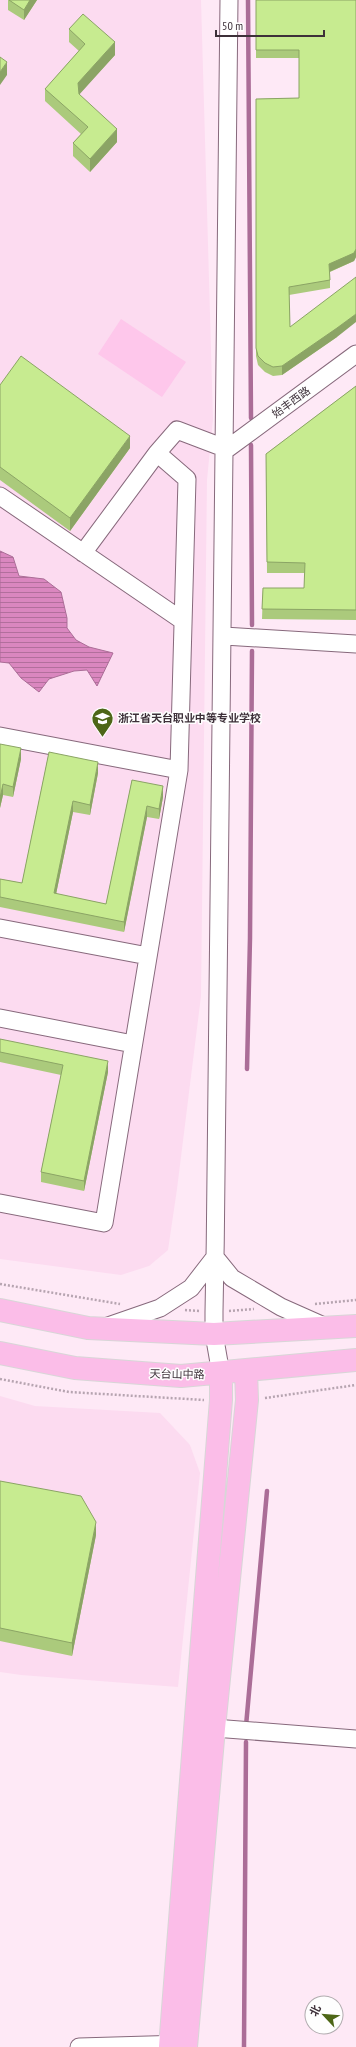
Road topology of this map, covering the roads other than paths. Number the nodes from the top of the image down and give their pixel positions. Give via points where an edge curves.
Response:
1 (228, 0) edge
2 (356, 354) edge
3 (227, 449) junction
4 (157, 453) junction
5 (0, 496) edge
6 (83, 553) junction
7 (183, 622) junction
8 (224, 636) junction
9 (356, 644) edge
10 (0, 736) edge
11 (179, 770) junction
12 (0, 928) edge
13 (148, 956) junction
14 (0, 1018) edge
15 (134, 1044) junction
16 (0, 1204) edge
17 (215, 1256) junction
18 (0, 1310) edge
19 (356, 1326) edge
20 (102, 1328) junction
21 (327, 1328) junction
22 (214, 1334) junction
23 (0, 1352) edge
24 (356, 1360) edge
25 (246, 1371) junction
26 (221, 1374) junction
27 (214, 1728) junction
28 (356, 1739) edge
29 (178, 2045) edge
30 (79, 2047) edge

1 - 3 street
2 - 3 street, 始丰西路
3 - 4 street via 177,430
3 - 8 street
4 - 6 street
4 - 7 street via 187,479
5 - 6 street
6 - 7 street
7 - 11 street
8 - 9 street
8 - 17 street
10 - 11 street
11 - 13 street
12 - 13 street
13 - 15 street
14 - 15 street
15 - 16 street via 104,1223
17 - 20 street via 191,1288 160,1308
17 - 21 street via 232,1278 282,1307
17 - 22 street
18 - 20 main road via 88,1328
19 - 21 main road
20 - 22 main road
21 - 22 main road
22 - 26 street
23 - 26 main road, 天台山中路 via 75,1368 181,1376
24 - 25 main road, 天台山中路
25 - 26 main road, 天台山中路
25 - 27 main road via 247,1400
26 - 29 main road
27 - 28 street
27 - 29 main road
29 - 30 street

